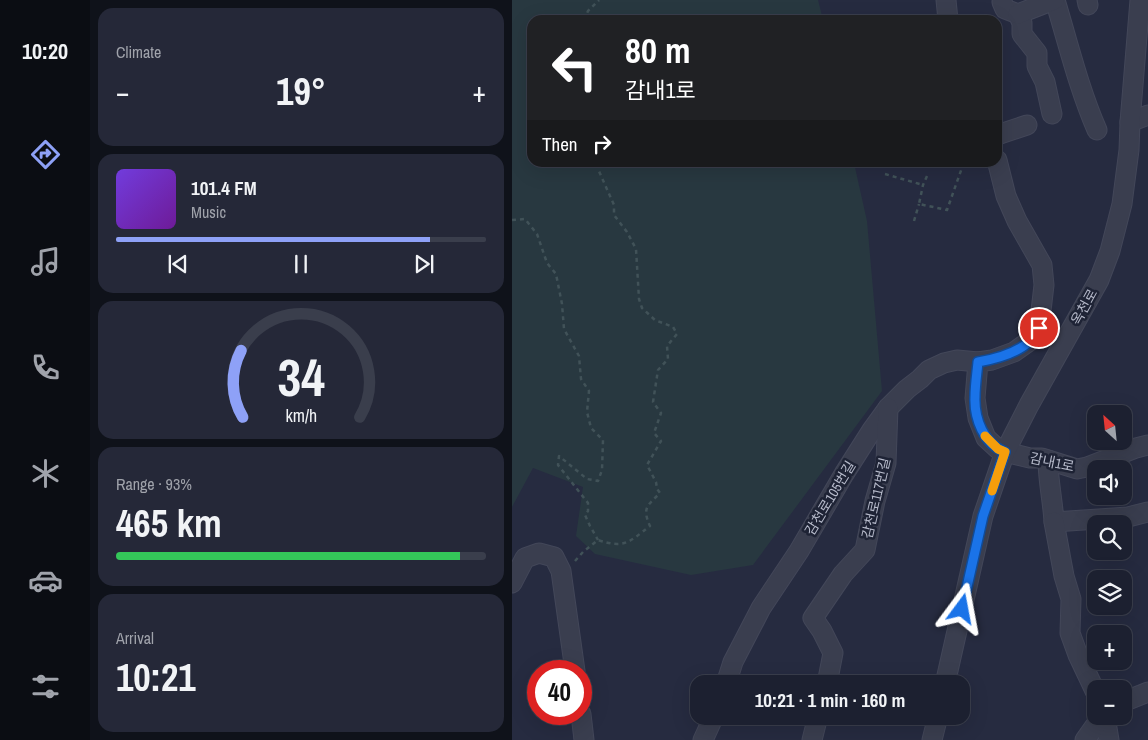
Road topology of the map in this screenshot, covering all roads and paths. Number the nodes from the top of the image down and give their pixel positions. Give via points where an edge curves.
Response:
1 (599, 0) edge
2 (946, 0) edge
3 (1054, 0) edge
4 (1140, 0) edge
5 (1002, 2) dead end
6 (1018, 14) junction
7 (586, 15) edge
8 (948, 15) edge
9 (1141, 62) edge
10 (1052, 114) dead end
11 (1148, 115) edge
12 (1130, 122) junction
13 (1027, 125) dead end
14 (1097, 130) dead end
15 (1002, 133) edge
16 (598, 167) edge
17 (962, 167) edge
18 (999, 167) edge
19 (885, 174) dead end
20 (927, 176) dead end
21 (922, 185) junction
22 (919, 204) junction
23 (512, 220) edge
24 (914, 221) dead end
25 (978, 362) junction
26 (888, 408) junction
27 (1148, 445) edge
28 (1005, 452) junction
29 (1048, 460) junction
30 (1148, 512) edge
31 (1054, 522) junction
32 (598, 540) junction
33 (562, 576) junction
34 (512, 583) edge
35 (573, 660) edge
36 (729, 675) edge
37 (828, 675) edge
38 (947, 675) edge
39 (1090, 680) edge
40 (1148, 692) edge
41 (1132, 698) edge
42 (582, 725) edge
43 (710, 725) edge
44 (816, 725) edge
45 (936, 725) edge
46 (1097, 725) edge
47 (1106, 725) edge
48 (584, 740) edge
49 (703, 740) edge
50 (812, 740) edge
51 (932, 740) edge
52 (1085, 740) edge
53 (1109, 740) edge

1 - 7 path
2 - 8 street
3 - 6 street
3 - 14 street
4 - 9 street, 옥천로
5 - 6 street via 1005,8
6 - 10 street via 1022,34 1037,53 1037,66 1045,82
9 - 12 street, 옥천로
11 - 12 street
12 - 28 street, 옥천로 via 1123,195 1110,251 1099,280
13 - 15 street
16 - 32 path via 614,205 614,215 636,249 642,308 654,320 674,327 677,334 667,346 668,359 658,370 653,402 661,413 654,433 661,441 647,465 660,493 647,507 645,515 650,526 627,543 611,545
17 - 22 path via 947,210
18 - 25 street via 1017,221 1042,265 1044,285 1039,328 1031,340 1014,352
19 - 21 path
20 - 21 path
21 - 22 path
22 - 24 path
23 - 32 path via 525,219 537,234 547,263 556,274 564,329 579,356 581,379 589,391 587,412 591,428 602,440 602,470 598,481 587,479 559,456 558,465 588,503 585,515
25 - 26 street, 감천로105번길 via 957,360 929,370
25 - 28 street, 감내1로 via 975,398 978,418 986,438
26 - 36 street, 감천로105번길 via 761,608
26 - 37 street, 감천로117번길 via 886,463 865,550 843,574 813,618 833,653
27 - 29 street, 감내1로 via 1077,469
28 - 29 street, 감내1로
28 - 38 street, 옥천로 via 983,516
29 - 31 street
30 - 31 street via 1128,517
31 - 39 street via 1071,600 1070,633
32 - 33 path via 582,552
33 - 34 street via 554,557 539,553 525,558
33 - 35 street
40 - 41 street
42 - 48 street
43 - 49 street
44 - 50 street
45 - 51 street
46 - 52 street
47 - 53 street

